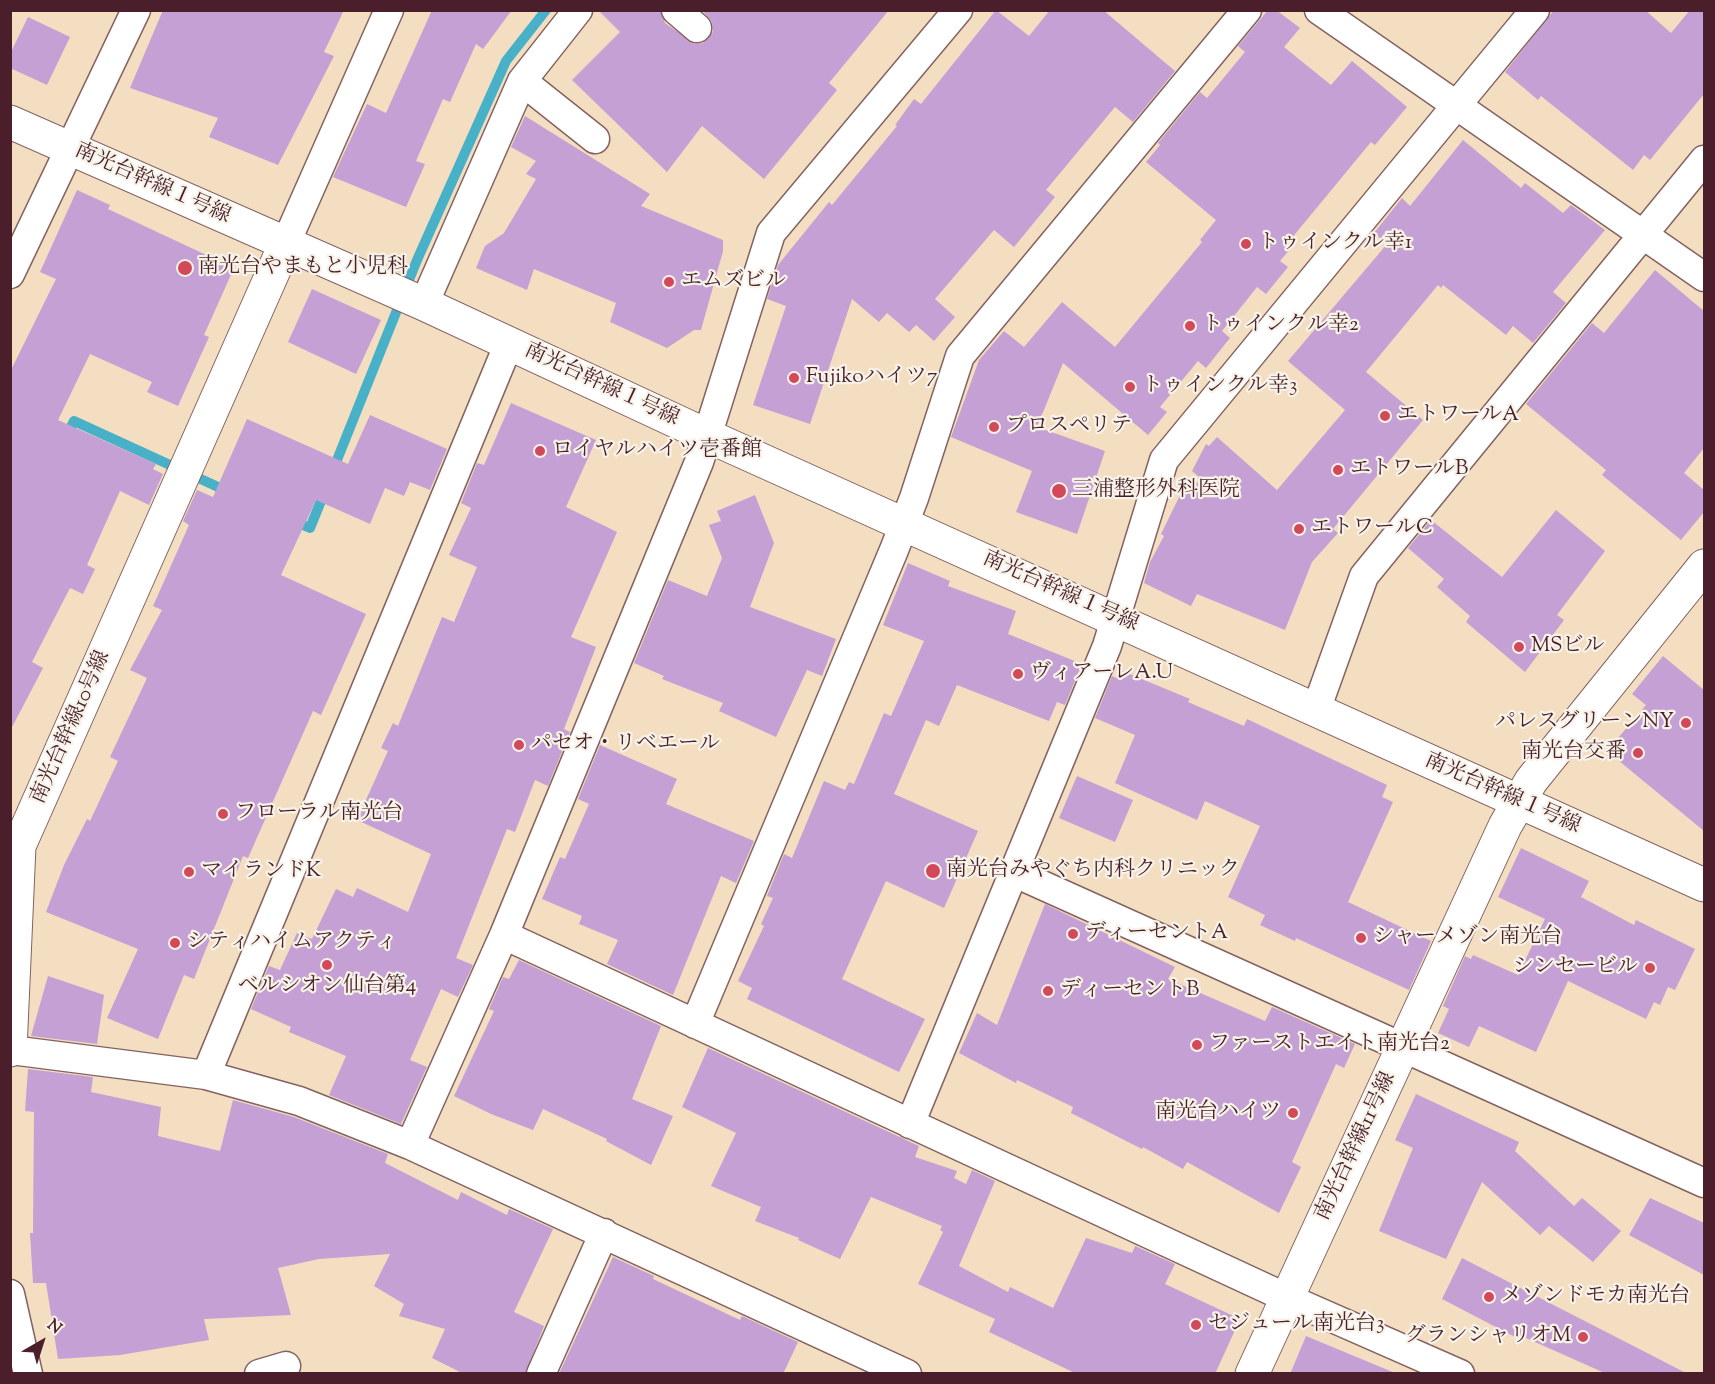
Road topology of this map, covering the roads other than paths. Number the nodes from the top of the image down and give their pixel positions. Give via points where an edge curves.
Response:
1 (136, 10) edge
2 (389, 10) edge
3 (578, 10) edge
4 (958, 10) edge
5 (1247, 10) edge
6 (1319, 10) edge
7 (1535, 10) edge
8 (522, 81) junction
9 (1457, 106) junction
10 (10, 122) edge
11 (595, 139) dead end
12 (69, 149) junction
13 (1704, 160) edge
14 (1644, 234) junction
15 (285, 245) junction
16 (10, 274) edge
17 (1704, 277) edge
18 (411, 299) junction
19 (509, 344) junction
20 (708, 436) junction
21 (904, 524) junction
22 (1704, 566) edge
23 (1115, 617) junction
24 (1316, 710) junction
25 (1519, 803) junction
26 (1013, 872) junction
27 (1704, 885) edge
28 (504, 935) junction
29 (695, 1024) junction
30 (1402, 1048) junction
31 (11, 1050) edge
32 (206, 1074) junction
33 (910, 1124) junction
34 (410, 1145) junction
35 (1704, 1183) edge
36 (604, 1233) junction
37 (10, 1294) edge
38 (1287, 1298) junction
39 (286, 1366) dead end
40 (28, 1374) edge
41 (259, 1374) edge
42 (541, 1374) edge
43 (907, 1374) edge
44 (1252, 1374) edge
45 (1460, 1374) edge

1 - 12 street
2 - 15 street
3 - 8 street
4 - 20 street via 771,233
5 - 21 street via 960,356
6 - 9 street
7 - 9 street
8 - 11 street
8 - 18 street
9 - 14 street
9 - 23 street via 1164,460
10 - 12 street, 南光台幹線１号線
12 - 15 street, 南光台幹線１号線
12 - 16 street
13 - 14 street
14 - 17 street
14 - 24 street via 1364,576
15 - 18 street, 南光台幹線１号線
15 - 31 street, 南光台幹線10号線 via 19,846
18 - 19 street, 南光台幹線１号線
19 - 20 street, 南光台幹線１号線
19 - 32 street
20 - 21 street, 南光台幹線１号線
20 - 28 street
21 - 23 street, 南光台幹線１号線
21 - 29 street
22 - 25 street, 南光台幹線11号線 via 1531,781
23 - 24 street, 南光台幹線１号線
23 - 26 street via 1107,646
24 - 25 street, 南光台幹線１号線
25 - 27 street, 南光台幹線１号線
25 - 30 street, 南光台幹線11号線
26 - 30 street
26 - 33 street
28 - 29 street
28 - 34 street
29 - 33 street
30 - 35 street
30 - 38 street, 南光台幹線11号線
31 - 32 street
32 - 34 street via 299,1101
33 - 38 street
34 - 36 street
36 - 42 street
36 - 43 street
37 - 40 street
38 - 44 street, 南光台幹線11号線
38 - 45 street
39 - 41 street

